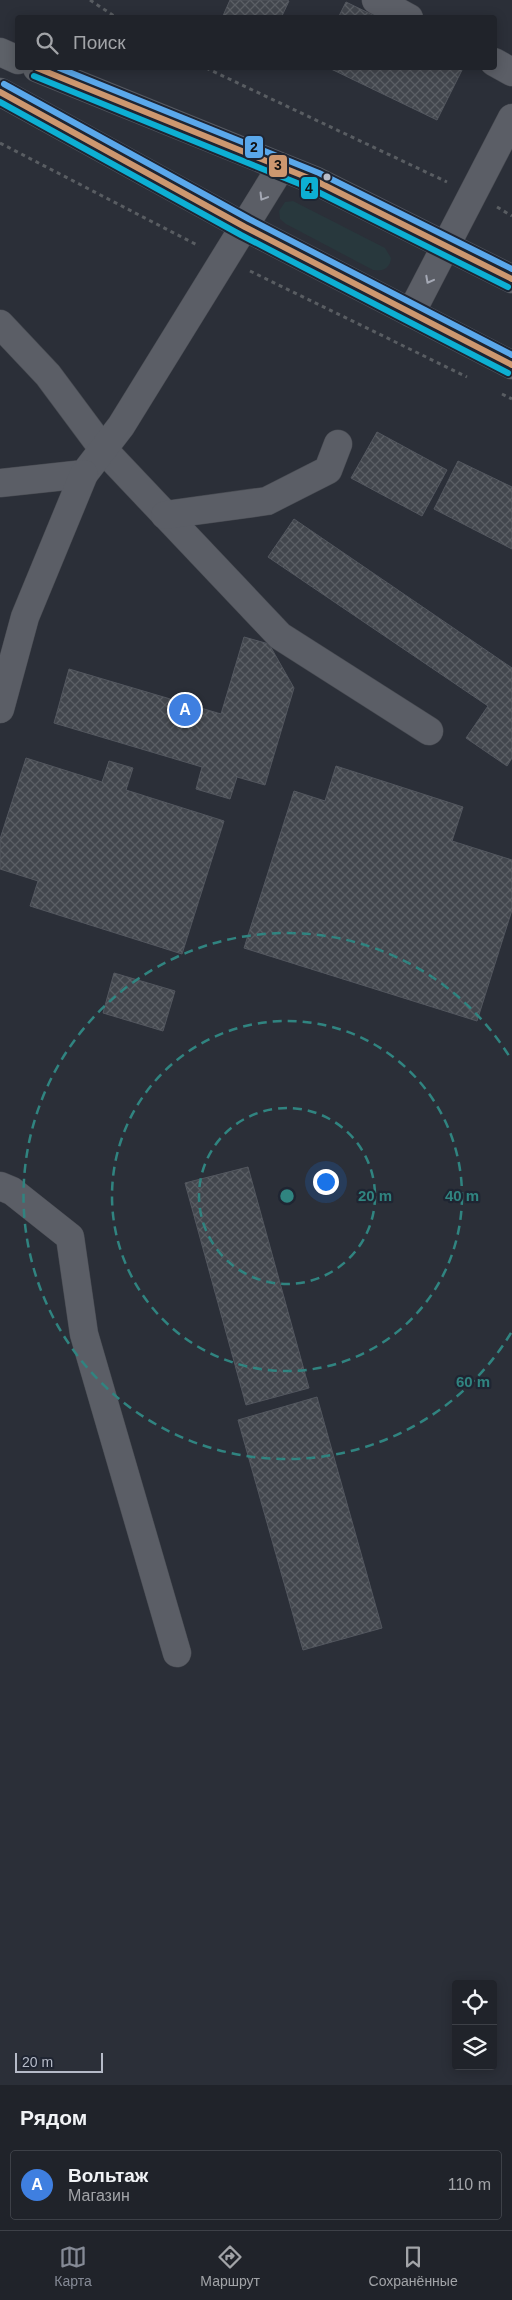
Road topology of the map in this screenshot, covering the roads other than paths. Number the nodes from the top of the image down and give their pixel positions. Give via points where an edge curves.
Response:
1 (376, 0) edge
2 (404, 15) edge
3 (0, 52) edge
4 (15, 59) edge
5 (497, 64) edge
6 (42, 70) edge
7 (512, 72) edge
8 (0, 92) edge
9 (512, 118) edge
10 (281, 167) junction
11 (245, 227) junction
12 (446, 247) junction
13 (512, 279) edge
14 (411, 313) junction
15 (0, 324) edge
16 (512, 365) edge
17 (338, 444) dead end
18 (103, 449) junction
19 (84, 474) junction
20 (0, 483) edge
21 (165, 515) junction
22 (0, 709) edge
23 (429, 732) dead end
24 (0, 1186) edge
25 (177, 1653) dead end

1 - 2 street
3 - 4 main road
5 - 7 street
6 - 10 main road
8 - 11 main road
9 - 12 street
10 -> 11 street
10 - 12 main road via 316,181
11 - 14 main road
11 - 18 street via 121,426
12 - 13 main road
12 -> 14 street
14 - 16 main road
15 - 18 street via 48,375
17 - 21 street via 328,470 268,501
18 - 19 street
18 - 21 street
19 - 20 street
19 - 22 street via 25,617
21 - 23 street via 280,636
24 - 25 street via 12,1191 70,1237 84,1334

